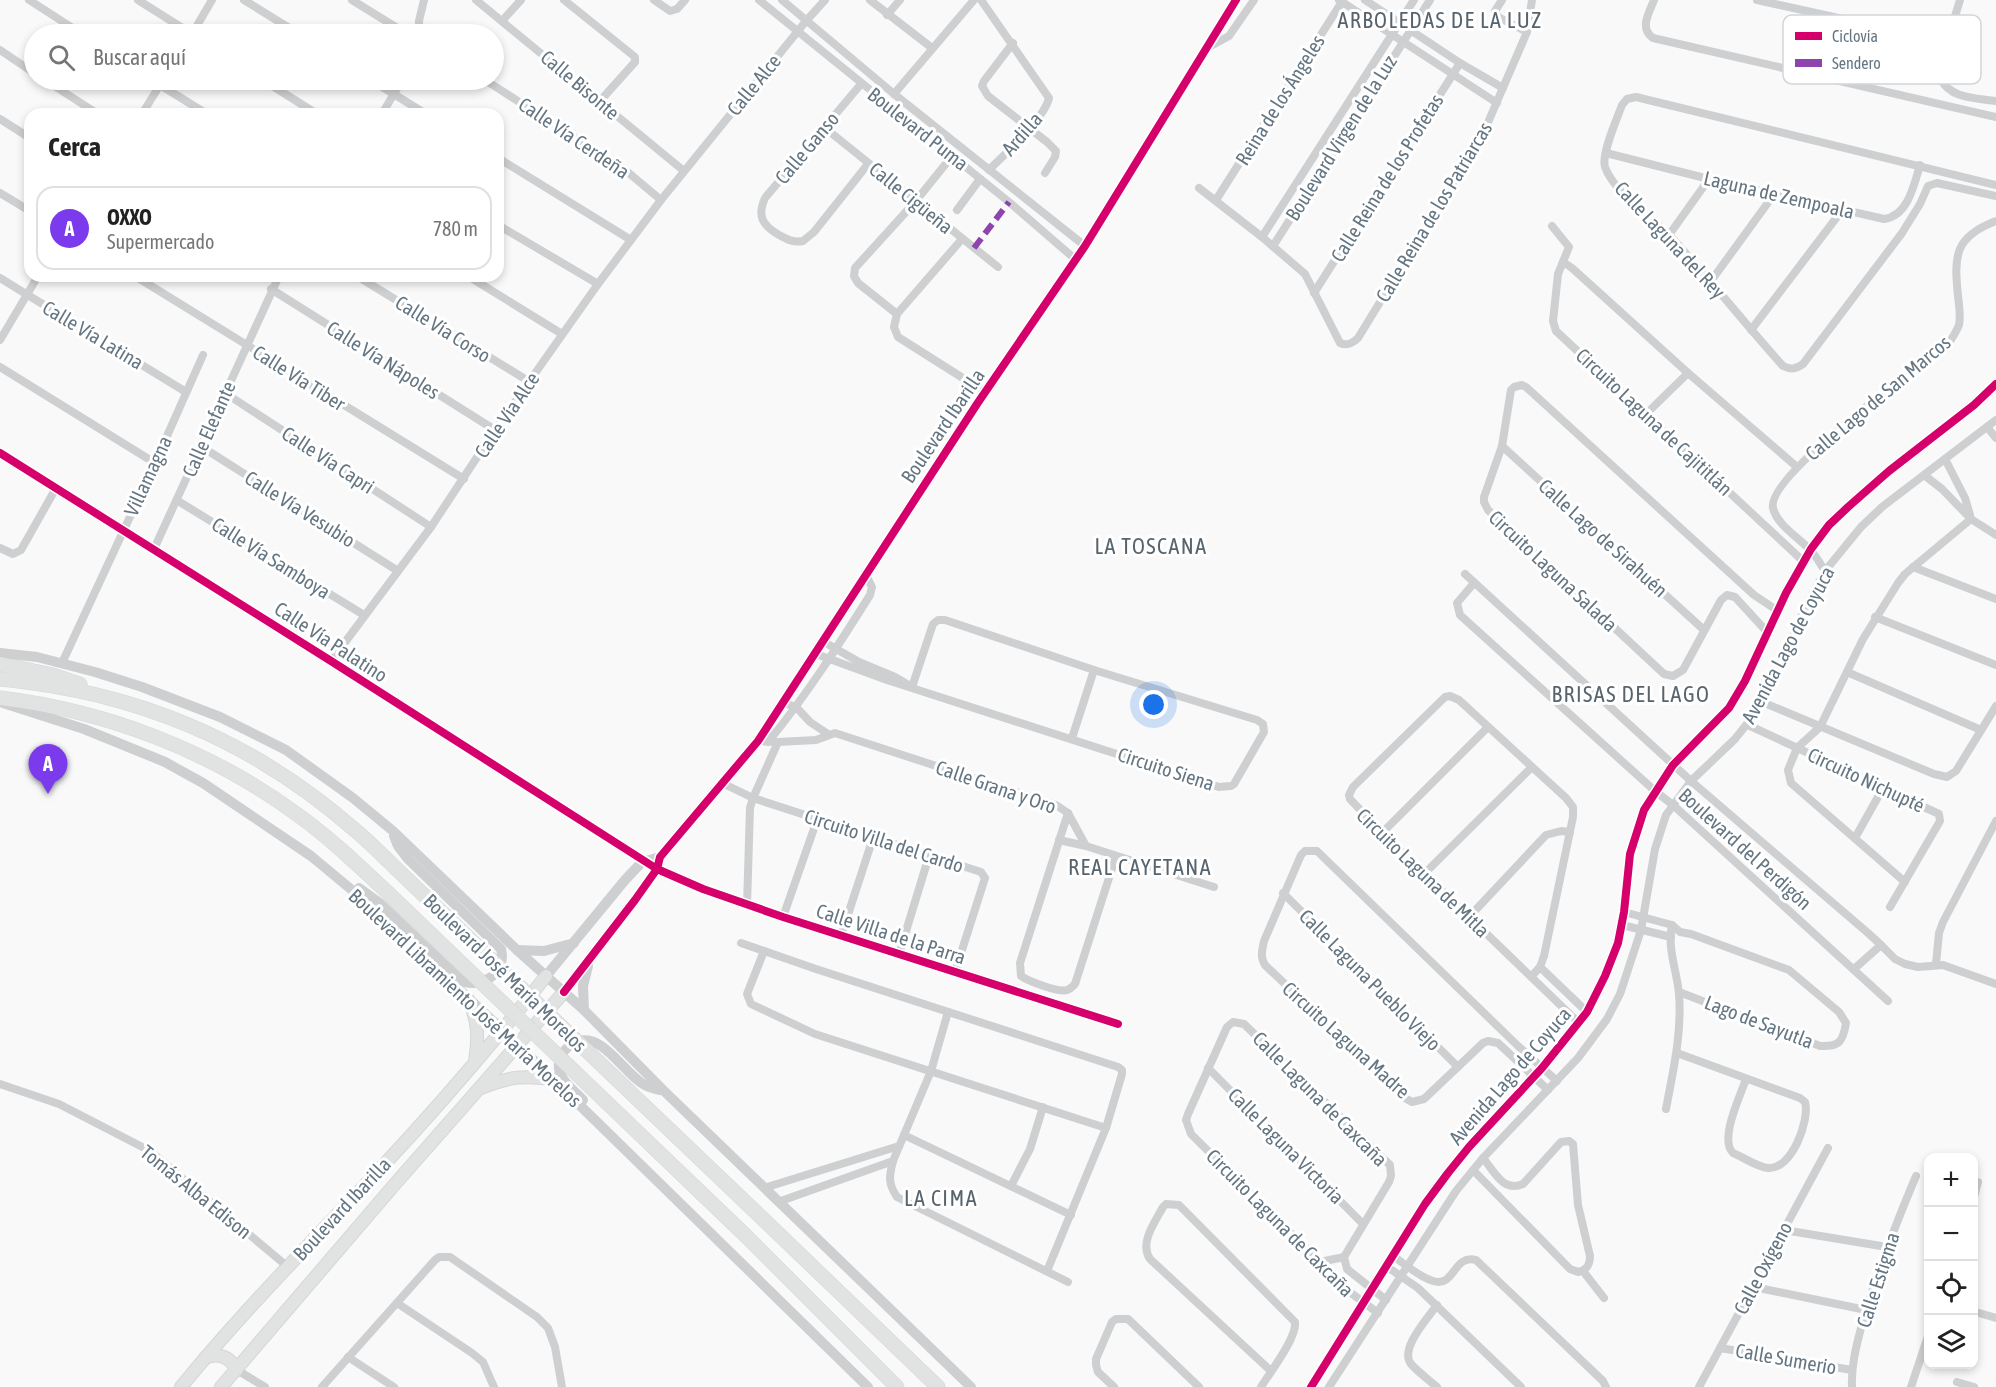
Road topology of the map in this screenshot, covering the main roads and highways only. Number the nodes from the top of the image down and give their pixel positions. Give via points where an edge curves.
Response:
1 (0, 664) edge
2 (0, 679) edge
3 (101, 695) junction
4 (0, 700) edge
5 (546, 976) road end
6 (564, 992) road end
7 (468, 999) road end
8 (475, 1063) junction
9 (551, 1079) road end
10 (477, 1089) junction
11 (205, 1358) junction
12 (237, 1370) junction
13 (181, 1387) edge
14 (221, 1387) edge
15 (897, 1387) edge
16 (938, 1387) edge

1 - 3 main road via 62,677
2 - 3 main road, Boulevard José María Morelos
3 - 16 main road, Boulevard José María Morelos, bridge via 169,716 245,751 283,774 356,830
4 - 15 main road, Boulevard José María Morelos, bridge via 65,708 168,741 207,759 299,815 388,893 746,1236
5 - 8 main road, Boulevard Ibarilla
6 - 10 main road, Boulevard Ibarilla
7 - 8 main road via 478,1035
8 - 11 main road, Boulevard Ibarilla
9 - 10 main road via 511,1077
10 - 12 main road, Boulevard Ibarilla
11 - 12 main road via 221,1355 233,1362
11 - 13 main road, Boulevard Ibarilla
12 - 14 main road, Boulevard Ibarilla

